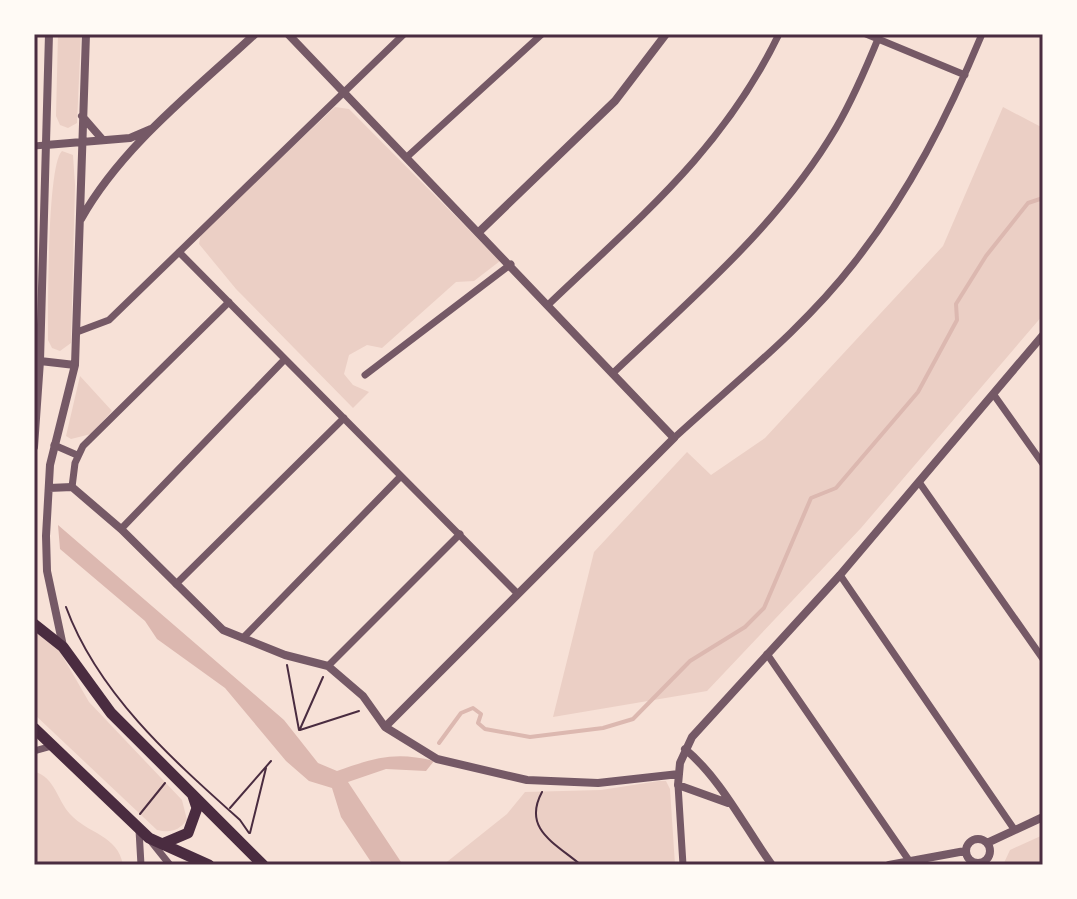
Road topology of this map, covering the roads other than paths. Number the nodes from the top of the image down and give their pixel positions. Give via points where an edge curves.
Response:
1 (49, 34) edge
2 (86, 34) edge
3 (255, 34) edge
4 (288, 34) edge
5 (404, 34) edge
6 (542, 34) edge
7 (666, 34) edge
8 (779, 34) edge
9 (866, 34) edge
10 (982, 34) edge
11 (879, 36) edge
12 (965, 75) junction
13 (345, 90) junction
14 (82, 116) junction
15 (155, 127) junction
16 (102, 139) junction
17 (81, 142) junction
18 (46, 145) junction
19 (34, 146) edge
20 (408, 156) junction
21 (80, 220) junction
22 (480, 231) junction
23 (179, 252) junction
24 (38, 255) edge
25 (511, 264) junction
26 (229, 302) junction
27 (549, 304) junction
28 (77, 332) junction
29 (1043, 335) edge
30 (285, 359) junction
31 (40, 361) junction
32 (75, 365) junction
33 (613, 373) junction
34 (365, 375) dead end
35 (36, 386) edge
36 (994, 395) junction
37 (344, 418) junction
38 (674, 438) junction
39 (54, 445) junction
40 (34, 447) edge
41 (77, 455) junction
42 (1043, 464) edge
43 (401, 476) junction
44 (919, 482) junction
45 (72, 487) junction
46 (49, 488) junction
47 (121, 529) junction
48 (460, 534) junction
49 (840, 575) junction
50 (176, 584) junction
51 (517, 593) junction
52 (34, 624) edge
53 (243, 638) junction
54 (63, 647) junction
55 (767, 654) junction
56 (1043, 659) edge
57 (328, 666) junction
58 (385, 727) junction
59 (34, 728) edge
60 (52, 746) junction
61 (685, 749) junction
62 (34, 751) edge
63 (679, 774) junction
64 (678, 785) junction
65 (193, 793) junction
66 (728, 803) junction
67 (1043, 817) edge
68 (1014, 829) junction
69 (144, 834) junction
70 (987, 843) junction
71 (162, 844) junction
72 (965, 851) junction
73 (908, 859) junction
74 (977, 864) edge
75 (141, 865) edge
76 (170, 865) edge
77 (209, 865) edge
78 (263, 865) edge
79 (683, 865) edge
80 (772, 865) edge
81 (889, 865) edge

1 - 18 street
2 - 14 street
3 - 15 street
4 - 13 street
5 - 13 street
6 - 20 street
7 - 22 street via 615,101
8 - 27 street via 733,116 686,173
9 - 11 street
10 - 12 street
11 - 12 street
11 - 33 street via 836,129 778,209
12 - 38 street via 904,192 853,265
13 - 20 street
13 - 23 street
14 - 16 street
14 - 17 street
15 - 16 street via 130,138
15 - 21 street via 99,187
16 - 17 street
17 - 18 street
17 - 21 street
18 - 19 street
18 - 24 street
20 - 22 street
21 - 28 street
22 - 25 street
23 - 26 street
23 - 28 street via 109,320
24 - 31 street
25 - 27 street
25 - 34 street
26 - 30 street
26 - 41 street
27 - 33 street
28 - 32 street
29 - 36 street
30 - 37 street
30 - 47 street
31 - 32 street
31 - 35 street
32 - 39 street
33 - 38 street
35 - 40 street
36 - 42 street
36 - 44 street
37 - 43 street
37 - 50 street
38 - 51 street
39 - 41 street
39 - 46 street
41 - 45 street
43 - 48 street
43 - 53 street
44 - 49 street
44 - 56 street
45 - 46 street
45 - 47 street
46 - 54 street via 47,571
47 - 50 street
48 - 51 street
48 - 57 street
49 - 55 street
49 - 68 street
50 - 53 street via 223,630
51 - 58 street
52 - 54 main road
53 - 57 street
54 - 65 main road via 111,713
55 - 61 street
55 - 73 street
57 - 58 street via 363,696
58 - 63 street via 437,759 527,780 598,783
59 - 60 main road
60 - 62 street
60 - 69 main road
61 - 63 street
61 - 66 street via 720,785
63 - 64 street
64 - 66 street
64 - 79 street
65 - 71 main road via 197,808 188,833
65 - 78 main road
66 - 80 street
67 - 68 street
68 - 70 street
69 - 71 main road
69 - 75 street
69 - 76 street
70 - 72 street via 975,839
70 - 74 street via 990,855
71 - 77 main road
72 - 73 street
72 - 74 street
73 - 81 street

